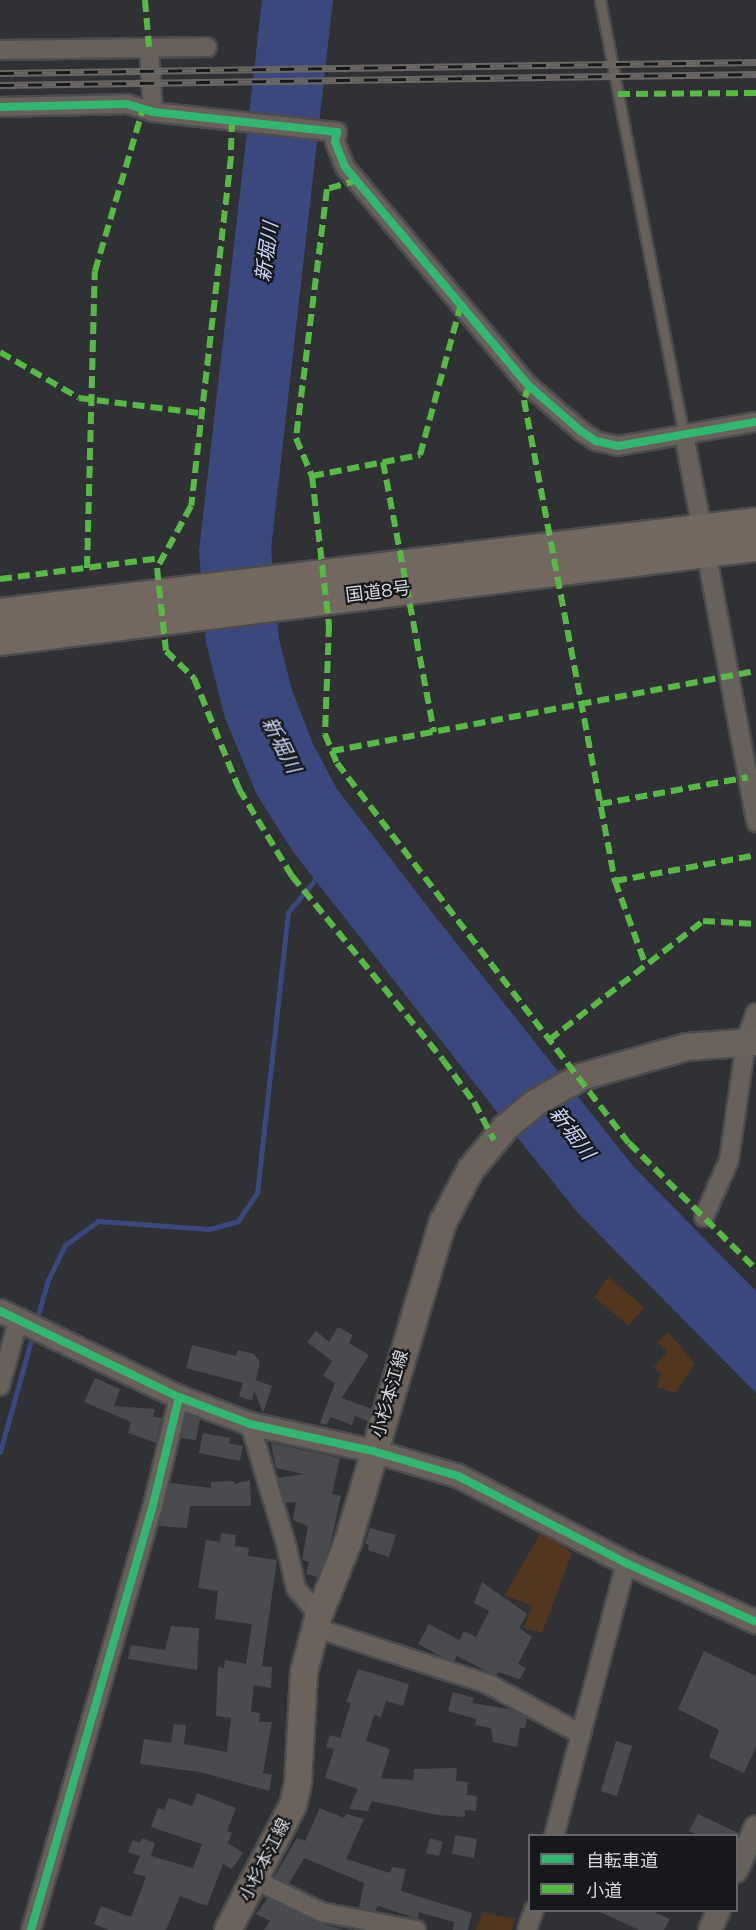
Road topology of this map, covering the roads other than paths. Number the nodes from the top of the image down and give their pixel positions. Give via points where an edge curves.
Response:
1 (600, 0) edge
2 (149, 47) junction
3 (207, 47) dead end
4 (0, 50) edge
5 (0, 107) edge
6 (153, 112) junction
7 (756, 422) edge
8 (684, 435) junction
9 (756, 523) edge
10 (704, 540) junction
11 (756, 546) edge
12 (161, 608) junction
13 (0, 614) edge
14 (0, 640) edge
15 (756, 822) edge
16 (756, 1013) edge
17 (751, 1041) edge
18 (704, 1217) dead end
19 (9, 1314) edge
20 (0, 1386) edge
21 (179, 1397) junction
22 (250, 1424) junction
23 (373, 1451) junction
24 (626, 1563) junction
25 (317, 1622) junction
26 (756, 1622) edge
27 (581, 1734) junction
28 (756, 1827) edge
29 (555, 1834) edge
30 (738, 1867) edge
31 (256, 1880) junction
32 (534, 1912) edge
33 (719, 1912) edge
34 (31, 1930) edge
35 (228, 1930) edge
36 (416, 1930) edge
37 (527, 1930) edge
38 (710, 1930) edge

1 - 8 lane
2 - 3 street
2 - 4 street
2 - 6 street
5 - 6 street via 127,104
6 - 8 street via 337,132 335,142 345,167 529,386 596,441 618,446
7 - 8 street
8 - 10 street
9 - 10 highway, 国道8号
10 - 11 highway, 国道8号
10 - 12 highway, 国道8号
10 - 15 street
12 - 13 highway, 国道8号
12 - 14 highway, 国道8号
16 - 17 street
17 - 18 street via 729,1160
17 - 23 main road, 小杉本江線 via 686,1047 571,1081 505,1128 471,1169 443,1222
19 - 20 street
19 - 21 street
21 - 22 street
21 - 34 street via 152,1509
22 - 23 street
22 - 25 street via 296,1588
23 - 24 street via 458,1476
23 - 25 main road, 小杉本江線 via 348,1542
24 - 26 street
24 - 27 street
25 - 27 street via 488,1684
25 - 31 main road, 小杉本江線 via 304,1672 298,1783 287,1822
27 - 29 street
28 - 30 street
31 - 35 main road, 小杉本江線
31 - 36 street via 321,1912
32 - 37 street
33 - 38 street

